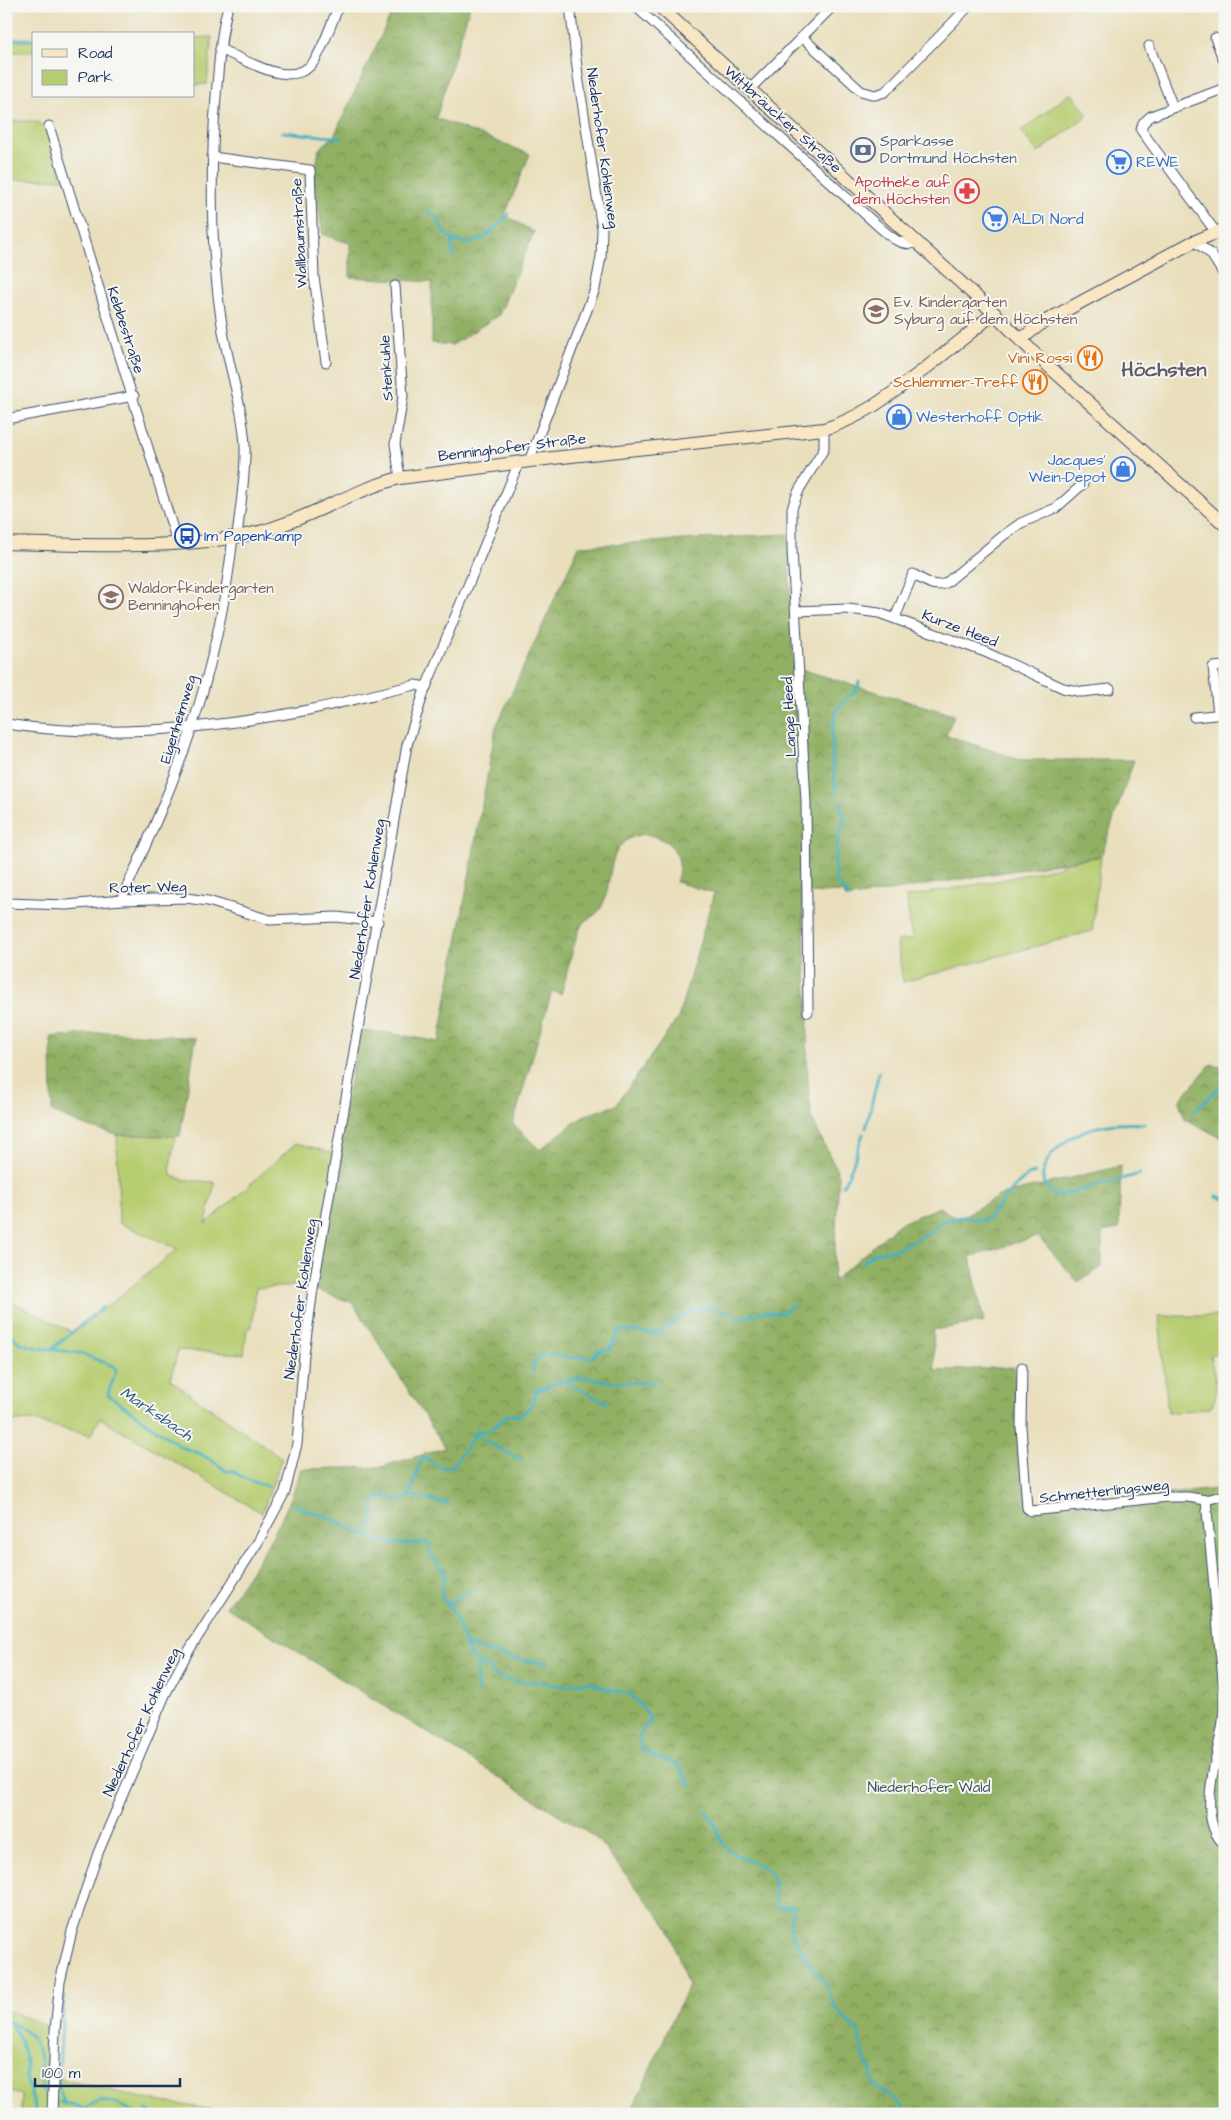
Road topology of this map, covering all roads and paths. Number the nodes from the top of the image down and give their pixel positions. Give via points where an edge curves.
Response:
1 (228, 6) edge
2 (339, 6) edge
3 (570, 6) edge
4 (635, 6) edge
5 (659, 6) edge
6 (833, 6) edge
7 (969, 6) edge
8 (802, 37) junction
9 (1215, 38) dead end
10 (1149, 46) dead end
11 (220, 49) junction
12 (1225, 64) edge
13 (1225, 88) edge
14 (749, 90) junction
15 (1173, 108) junction
16 (49, 126) dead end
17 (212, 157) junction
18 (1220, 230) edge
19 (1194, 241) junction
20 (916, 243) junction
21 (1225, 276) edge
22 (394, 286) dead end
23 (994, 313) junction
24 (1020, 340) junction
25 (326, 362) dead end
26 (134, 396) junction
27 (6, 419) edge
28 (824, 429) junction
29 (524, 462) junction
30 (400, 478) junction
31 (1083, 484) dead end
32 (1225, 525) edge
33 (235, 537) junction
34 (177, 542) junction
35 (6, 543) edge
36 (796, 611) junction
37 (895, 618) junction
38 (1225, 666) edge
39 (426, 688) junction
40 (1110, 690) dead end
41 (1221, 714) edge
42 (1194, 717) dead end
43 (6, 724) edge
44 (193, 726) junction
45 (121, 900) junction
46 (6, 903) edge
47 (378, 922) junction
48 (808, 1012) dead end
49 (1022, 1367) dead end
50 (1225, 1495) edge
51 (1206, 1500) junction
52 (1225, 1845) edge
53 (52, 2114) edge

1 - 11 street
2 - 11 street via 315,60 299,74 282,74
3 - 29 street, Niederhofer Kohlenweg via 602,229 601,257 595,289
4 - 20 street, Wittbräucker Straße via 877,225 900,242
5 - 14 main road, Wittbräucker Straße
6 - 8 street
7 - 8 street via 885,92 875,95 861,91
8 - 14 street
9 - 12 street
10 - 15 street
11 - 17 street
13 - 15 street
14 - 20 main road, Wittbräucker Straße
15 - 18 street via 1151,116 1141,130
16 - 26 street, Kebbestraße
17 - 25 street, Wallbaumstraße via 310,170 314,277
17 - 33 street via 212,223 223,330 245,448
18 - 19 main road
19 - 21 street via 1212,254
19 - 24 main road via 1038,326
20 - 23 main road, Wittbräucker Straße
22 - 30 street, Stenkuhle via 403,397 395,444
23 - 24 main road, Wittbräucker Straße
23 - 28 main road, Benninghofer Straße via 877,404 852,420
24 - 32 main road, Wittbräucker Straße
26 - 27 street
26 - 34 street, Kebbestraße
28 - 29 main road, Benninghofer Straße
28 - 36 street, Lange Heed via 824,449 792,508
29 - 30 main road, Benninghofer Straße
29 - 39 street, Niederhofer Kohlenweg
30 - 33 main road, Benninghofer Straße via 284,524
31 - 37 street via 1056,508 1021,523 1004,535 941,586 913,574
33 - 34 main road, Benninghofer Straße
33 - 44 street, Eigenheimweg via 216,640
34 - 35 main road, Benninghofer Straße
36 - 37 street, Kurze Heed via 848,609
36 - 48 street, Lange Heed via 806,802
37 - 40 street, Kurze Heed via 985,652 1063,688 1082,692
38 - 41 street via 1213,668
39 - 44 street via 415,685 307,710
39 - 47 street, Niederhofer Kohlenweg via 407,745
41 - 42 street
43 - 44 street via 40,729 106,730
44 - 45 street, Eigenheimweg via 163,807
45 - 46 street, Roter Weg via 67,905
45 - 47 street, Roter Weg via 186,898 208,901 270,920 337,917
47 - 53 street, Niederhofer Kohlenweg via 309,1314 291,1476 277,1509 210,1615 165,1695 98,1853 72,1931 60,1982
49 - 51 street, Schmetterlingsweg via 1021,1426 1028,1508 1031,1511 1168,1497
50 - 51 street, Schmetterlingsweg
51 - 52 street via 1224,1684 1223,1721 1210,1795 1211,1815 1216,1836

